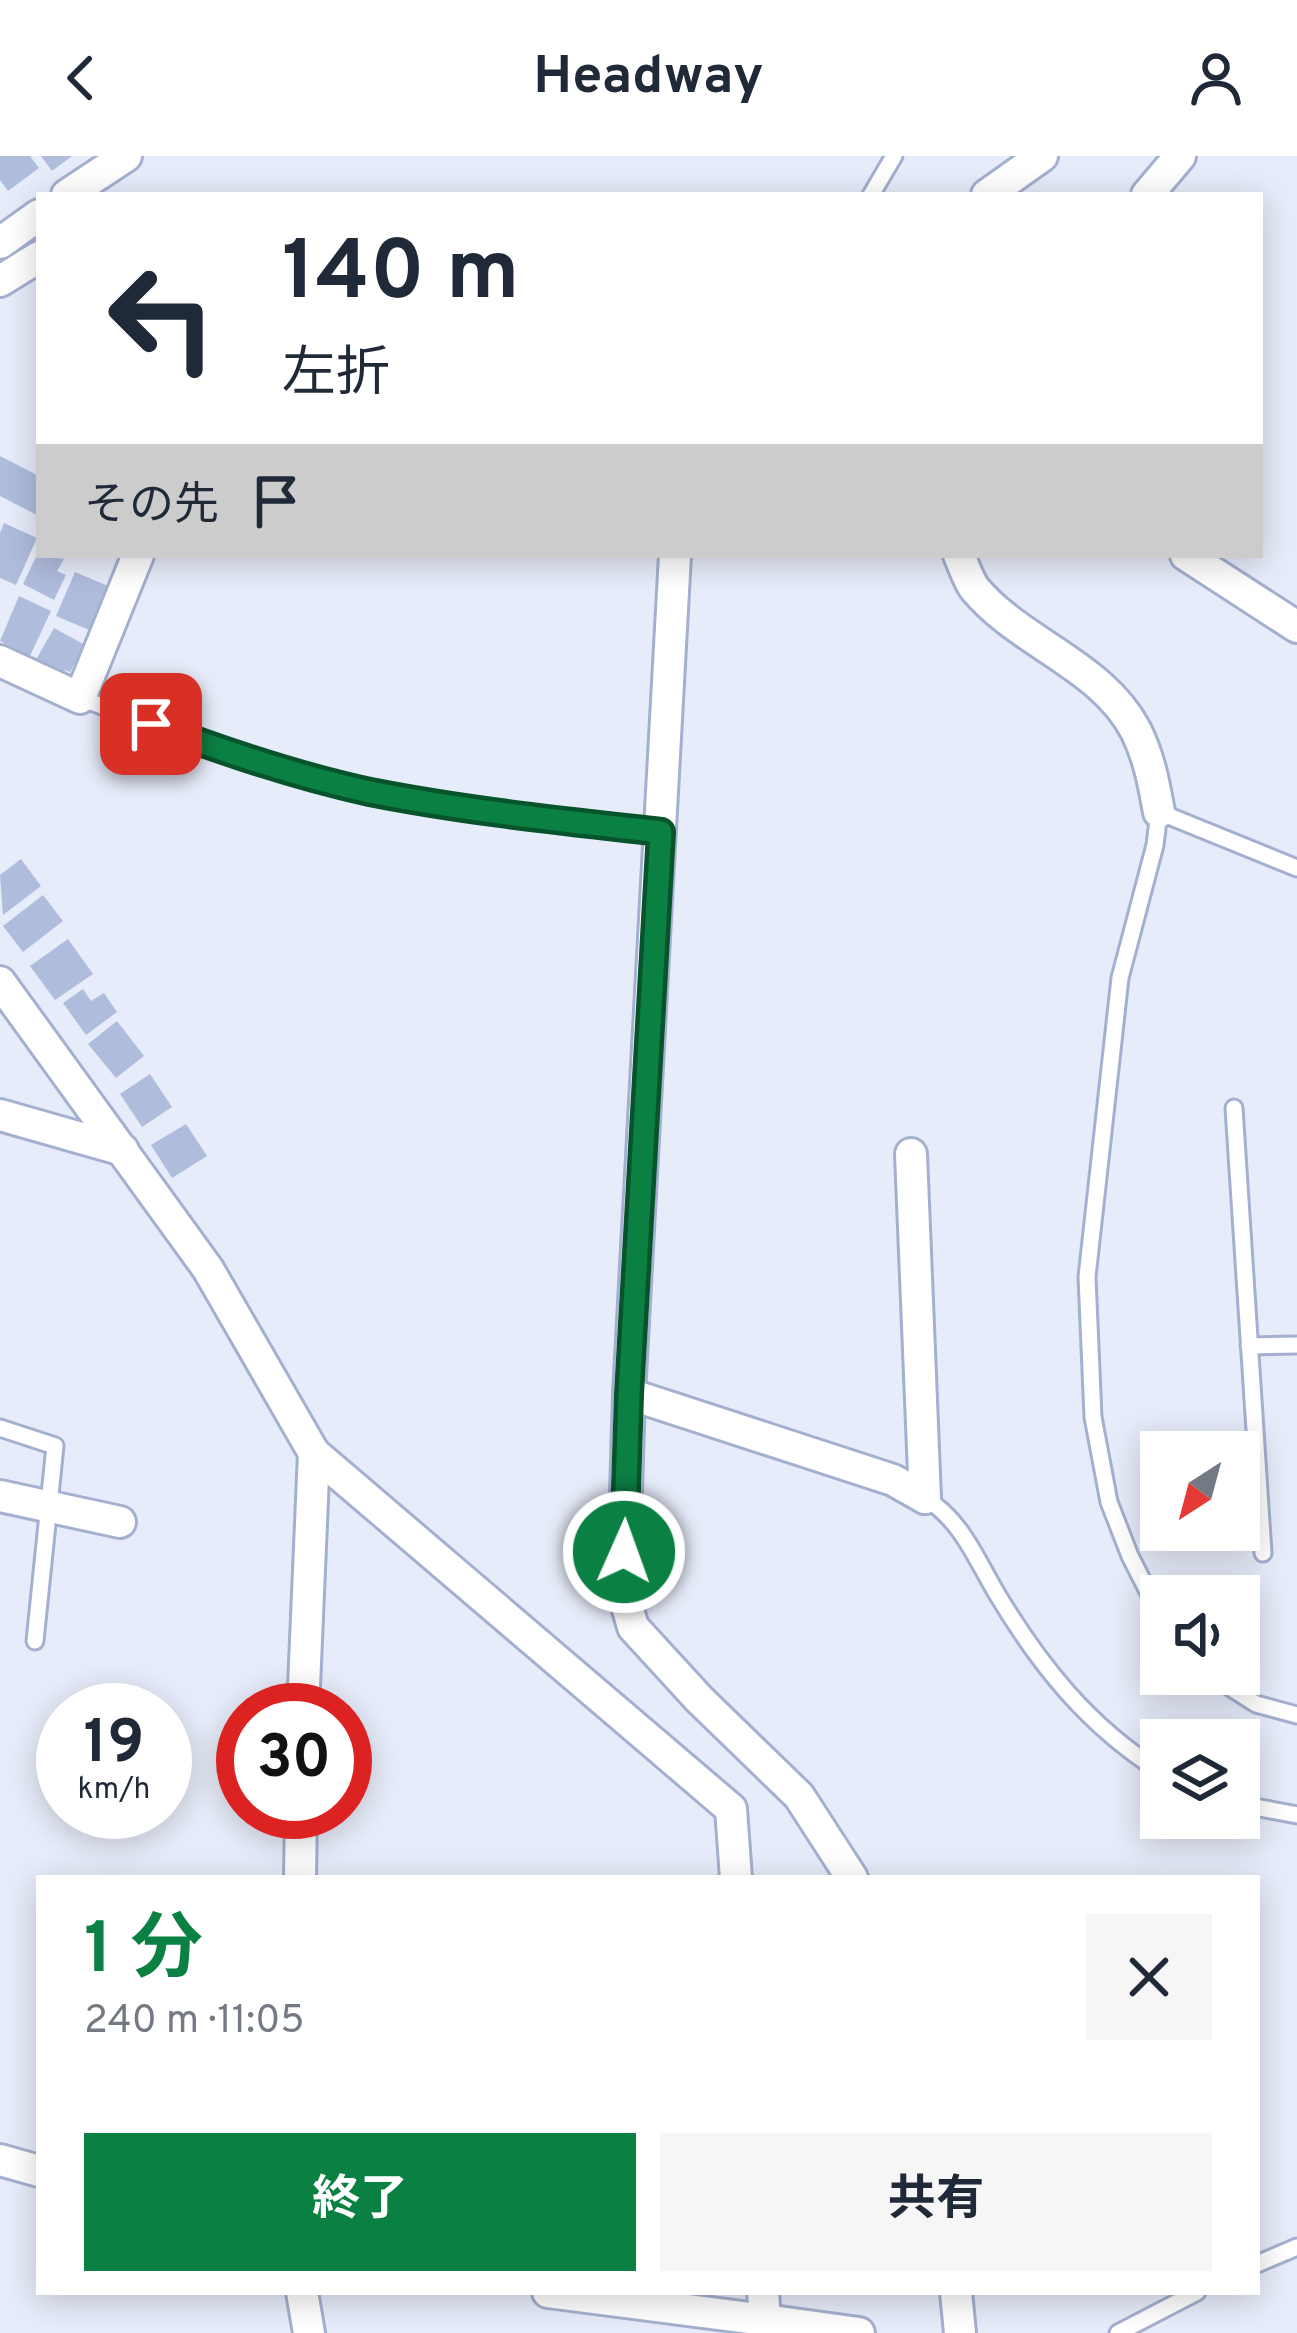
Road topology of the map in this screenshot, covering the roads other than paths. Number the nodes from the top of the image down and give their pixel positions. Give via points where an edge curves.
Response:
1 (126, 156) edge
2 (894, 156) edge
3 (1042, 156) edge
4 (1180, 156) edge
5 (72, 192) edge
6 (873, 192) edge
7 (991, 192) edge
8 (1150, 192) edge
9 (36, 217) edge
10 (0, 243) edge
11 (36, 259) edge
12 (0, 281) edge
13 (137, 558) edge
14 (675, 558) edge
15 (960, 558) edge
16 (1191, 558) edge
17 (1297, 627) edge
18 (0, 661) edge
19 (80, 698) junction
20 (1159, 812) junction
21 (661, 832) junction
22 (1297, 868) edge
23 (0, 982) edge
24 (1234, 1108) dead end
25 (0, 1115) edge
26 (123, 1150) junction
27 (911, 1154) dead end
28 (1297, 1345) edge
29 (1249, 1346) junction
30 (629, 1394) junction
31 (0, 1428) edge
32 (314, 1453) junction
33 (0, 1496) edge
34 (925, 1498) junction
35 (49, 1506) junction
36 (120, 1522) dead end
37 (1263, 1553) dead end
38 (1140, 1576) edge
39 (35, 1641) dead end
40 (304, 1683) edge
41 (1242, 1695) edge
42 (1297, 1715) edge
43 (1140, 1757) edge
44 (1260, 1808) edge
45 (1297, 1815) edge
46 (301, 1839) edge
47 (301, 1875) edge
48 (736, 1875) edge
49 (850, 1875) edge
50 (0, 2160) edge
51 (36, 2170) edge
52 (1297, 2247) edge
53 (1260, 2263) edge
54 (303, 2295) edge
55 (576, 2295) edge
56 (956, 2295) edge
57 (1191, 2295) edge
58 (764, 2315) edge
59 (309, 2333) edge
60 (860, 2333) edge
61 (961, 2333) edge
62 (1118, 2333) edge

1 - 5 street
2 - 6 lane
3 - 7 street
4 - 8 street
9 - 10 street
11 - 12 street
13 - 19 street
14 - 21 street
15 - 20 street via 973,587 1106,690 1150,763
16 - 17 street
18 - 19 street
19 - 21 lane via 222,751 368,791
20 - 22 lane
20 - 38 lane via 1120,978 1087,1277 1093,1417 1109,1502
21 - 30 street
23 - 26 street
24 - 29 lane
25 - 26 street
26 - 32 street via 208,1269
27 - 34 street
28 - 29 lane
29 - 37 lane
30 - 34 street via 893,1480
30 - 49 street via 623,1592 633,1627 799,1796
31 - 35 lane via 55,1446
32 - 40 street
32 - 48 street via 731,1809
33 - 35 street
34 - 43 lane via 958,1526 1054,1681
35 - 36 street
35 - 39 lane
41 - 42 lane
44 - 45 lane
46 - 47 street
50 - 51 street
52 - 53 lane
54 - 59 street
55 - 58 street
56 - 61 street
57 - 62 lane
58 - 60 street

